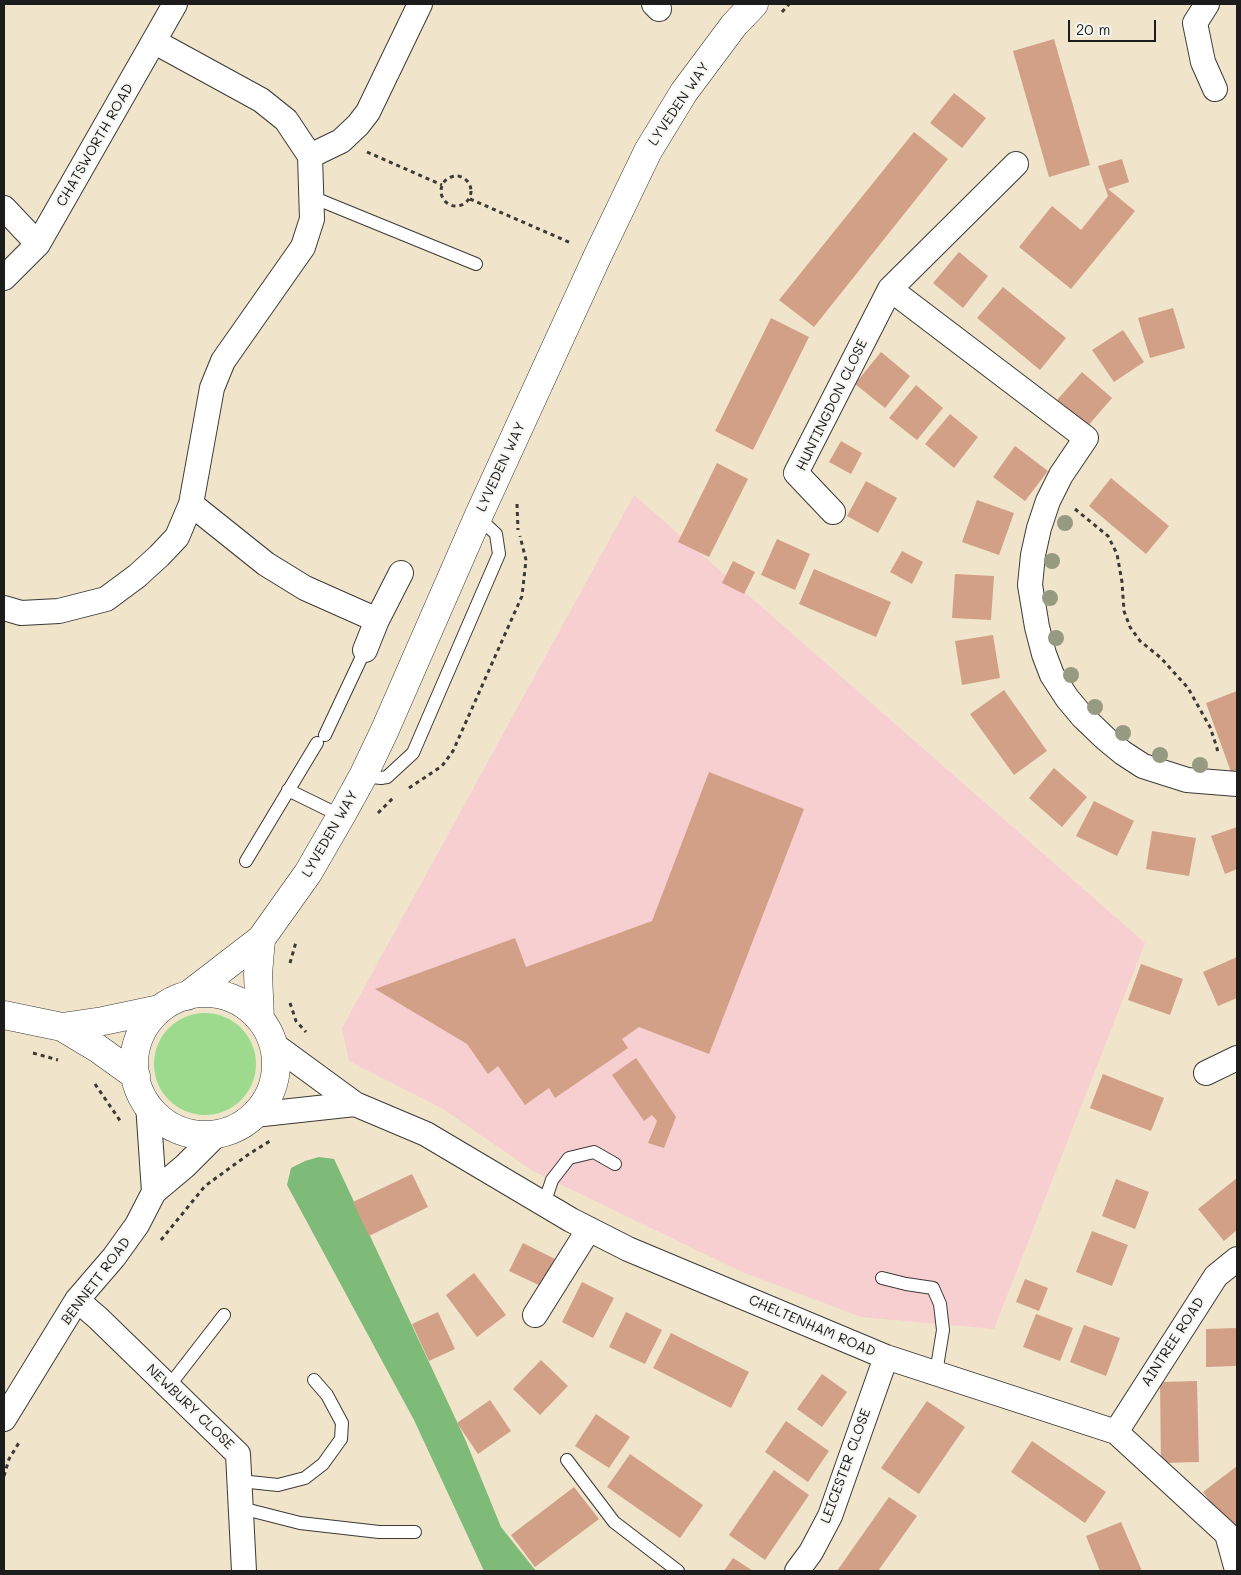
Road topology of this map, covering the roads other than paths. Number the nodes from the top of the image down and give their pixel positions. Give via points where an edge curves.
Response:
1 (175, 4) edge
2 (420, 4) edge
3 (754, 4) edge
4 (1207, 4) edge
5 (155, 42) junction
6 (1215, 89) dead end
7 (310, 156) junction
8 (1016, 164) dead end
9 (312, 196) junction
10 (4, 208) edge
11 (38, 244) junction
12 (476, 264) dead end
13 (4, 278) edge
14 (890, 289) junction
15 (191, 504) junction
16 (832, 512) dead end
17 (478, 517) junction
18 (401, 573) dead end
19 (4, 608) edge
20 (377, 620) junction
21 (365, 650) joint
22 (363, 776) junction
23 (1229, 784) edge
24 (288, 790) junction
25 (341, 816) junction
26 (246, 861) dead end
27 (261, 939) junction
28 (187, 996) junction
29 (160, 1009) junction
30 (4, 1015) edge
31 (260, 1019) junction
32 (62, 1027) junction
33 (273, 1044) junction
34 (1237, 1058) edge
35 (1206, 1073) dead end
36 (136, 1076) junction
37 (148, 1104) junction
38 (355, 1104) junction
39 (254, 1115) junction
40 (218, 1133) junction
41 (615, 1164) dead end
42 (154, 1192) junction
43 (544, 1204) junction
44 (589, 1229) junction
45 (1237, 1259) edge
46 (882, 1278) dead end
47 (78, 1300) junction
48 (224, 1315) dead end
49 (535, 1315) dead end
50 (886, 1357) junction
51 (936, 1373) junction
52 (314, 1380) dead end
53 (168, 1386) junction
54 (4, 1420) edge
55 (1116, 1432) junction
56 (567, 1460) dead end
57 (240, 1481) junction
58 (241, 1508) junction
59 (415, 1532) dead end
60 (1237, 1570) edge
61 (244, 1571) edge
62 (678, 1571) edge
63 (798, 1571) edge

1 - 5 street, CHATSWORTH ROAD
2 - 7 street via 368,112 341,141
3 - 17 street, LYVEDEN WAY via 684,92 648,151
4 - 6 street via 1196,23 1203,62
5 - 7 street via 261,100 286,120
5 - 11 street, CHATSWORTH ROAD
7 - 9 street
8 - 14 street, HUNTINGDON CLOSE
9 - 12 lane
9 - 15 street via 312,219 303,248 223,361 212,388
10 - 11 street
11 - 13 street, CHATSWORTH ROAD
14 - 16 street, HUNTINGDON CLOSE via 796,473
14 - 23 street via 1086,438 1053,492 1038,528 1032,555 1030,584 1041,645 1052,675 1067,698 1123,754 1143,766 1187,780
15 - 19 street via 177,536 144,569 106,599 59,611 21,613
15 - 20 street via 266,564 305,588
17 - 22 street, LYVEDEN WAY
17 - 22 lane via 496,534 499,554 414,753 387,777
18 - 20 street
20 - 21 street
21 - 24 lane via 321,739
22 - 25 street, LYVEDEN WAY
24 - 25 lane
24 - 26 lane
25 - 27 street, LYVEDEN WAY via 308,873
27 - 28 street, LYVEDEN WAY
27 - 31 street via 258,974
28 - 29 street
28 - 31 street via 212,993 230,997
29 - 32 street
29 - 36 street via 147,1023 139,1039
30 - 32 street
31 - 33 street
32 - 36 street
33 - 38 street, CHELTENHAM ROAD
33 - 39 street via 276,1070 272,1088
34 - 35 street
36 - 37 street
37 - 40 street via 164,1122 181,1130 199,1134
37 - 42 street
38 - 39 street, CHELTENHAM ROAD
38 - 43 street, CHELTENHAM ROAD via 426,1134
39 - 40 street via 235,1128
40 - 42 street, BENNETT ROAD
41 - 43 lane via 594,1152 569,1158 552,1180
42 - 47 street, BENNETT ROAD via 138,1224
43 - 44 street, CHELTENHAM ROAD
44 - 49 street
44 - 50 street, CHELTENHAM ROAD
45 - 55 street, AINTREE ROAD via 1216,1276
46 - 51 lane via 933,1288 940,1304 943,1330
47 - 53 street, NEWBURY CLOSE
47 - 54 street, BENNETT ROAD
48 - 53 lane
50 - 51 street, CHELTENHAM ROAD
50 - 63 street, LEICESTER CLOSE via 830,1516
51 - 55 street, CHELTENHAM ROAD
52 - 57 lane via 327,1395 342,1423 341,1440 323,1464 305,1478 278,1485
53 - 57 street, NEWBURY CLOSE via 238,1454
55 - 60 street, CHELTENHAM ROAD via 1226,1534
56 - 62 lane via 614,1522
57 - 58 street, NEWBURY CLOSE
58 - 59 lane via 300,1523 379,1532
58 - 61 street, NEWBURY CLOSE

